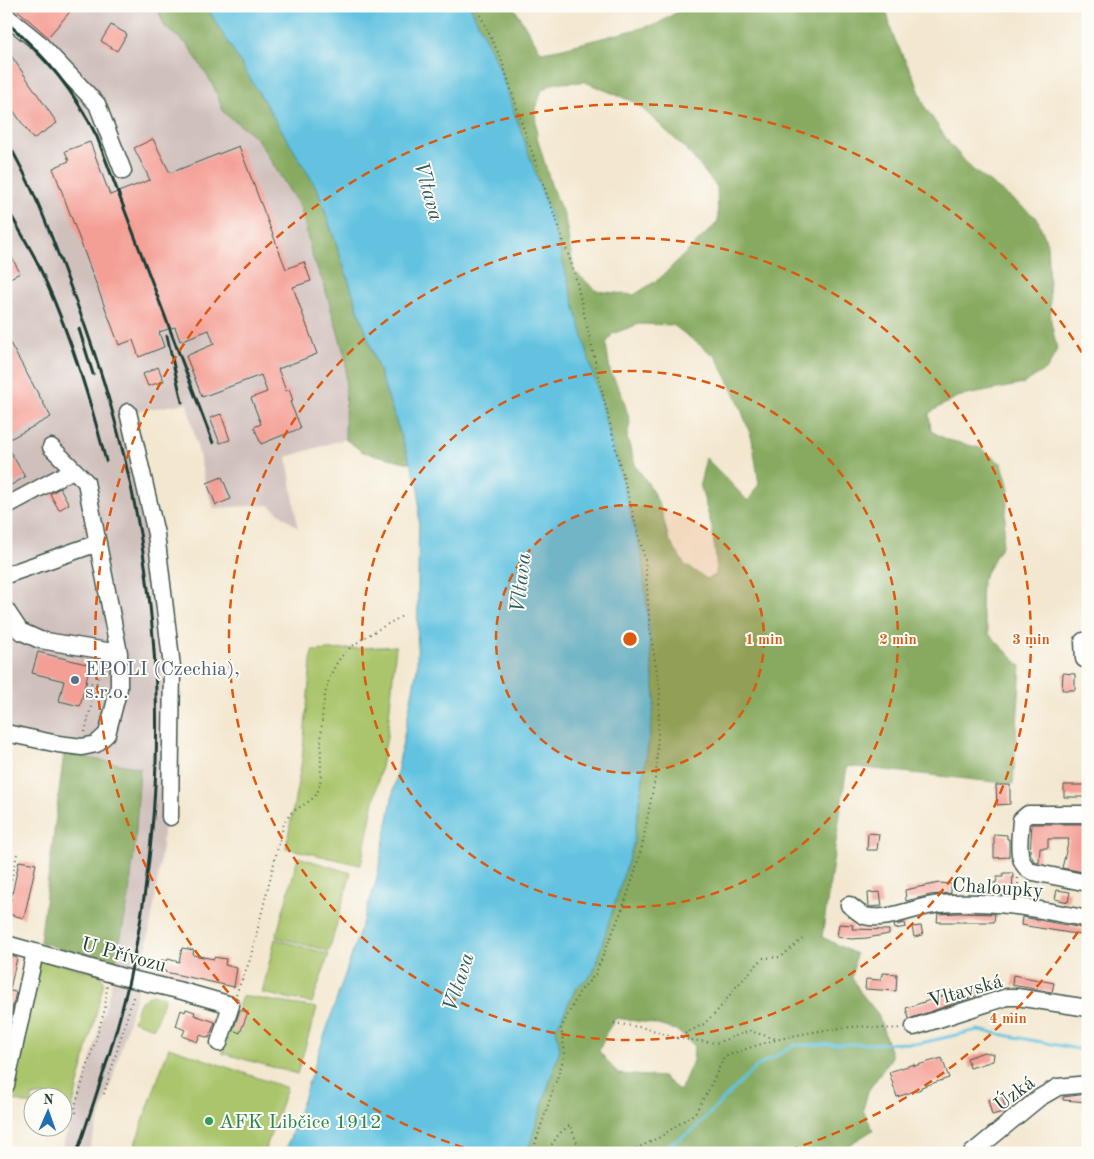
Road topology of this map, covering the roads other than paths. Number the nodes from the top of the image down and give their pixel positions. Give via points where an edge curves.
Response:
1 (6, 16) edge
2 (123, 171) dead end
3 (128, 412) dead end
4 (51, 448) dead end
5 (73, 470) junction
6 (6, 506) edge
7 (98, 543) junction
8 (6, 575) edge
9 (6, 610) edge
10 (1083, 641) dead end
11 (112, 652) junction
12 (1088, 659) edge
13 (6, 733) edge
14 (1088, 814) edge
15 (170, 817) dead end
16 (1088, 883) edge
17 (849, 905) dead end
18 (1088, 919) edge
19 (6, 944) edge
20 (36, 952) junction
21 (1088, 1008) edge
22 (914, 1027) road end
23 (219, 1044) dead end
24 (1088, 1084) edge
25 (6, 1085) edge
26 (972, 1153) edge

1 - 2 street via 39,43 97,104
3 - 15 street via 156,534 172,666
4 - 5 street
5 - 6 street
5 - 7 street via 86,482
7 - 8 street
7 - 11 street
9 - 11 street via 20,631 40,640
10 - 12 street via 1084,659
11 - 13 street via 119,688 107,734 96,744 82,747
14 - 16 street via 1028,814 1020,820 1022,863 1033,872
17 - 18 street, Chaloupky via 863,915 878,917 938,904 971,902 1021,906
19 - 20 street, U Přívozu
20 - 23 street, U Přívozu via 231,1005
20 - 25 street
21 - 22 street, Vltavská via 1006,997
24 - 26 street, Úzká via 1058,1087 1038,1098

